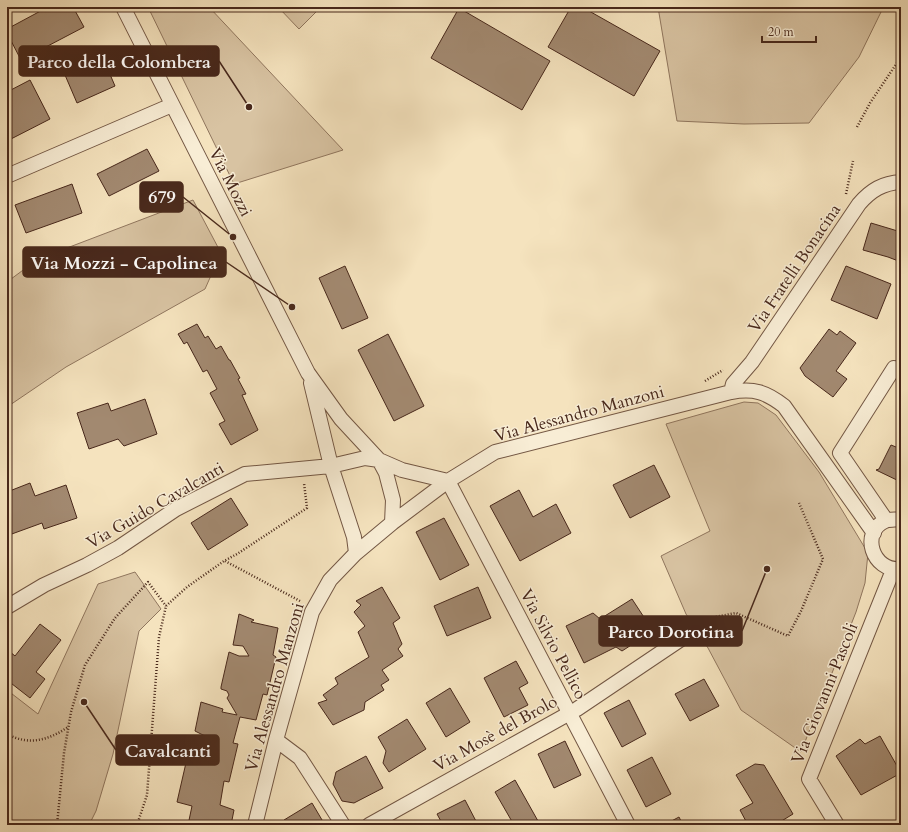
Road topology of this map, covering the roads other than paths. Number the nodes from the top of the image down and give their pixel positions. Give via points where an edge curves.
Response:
1 (123, 7) edge
2 (172, 105) junction
3 (7, 176) edge
4 (901, 182) edge
5 (901, 370) edge
6 (308, 373) junction
7 (731, 392) junction
8 (379, 460) junction
9 (331, 466) junction
10 (448, 481) junction
11 (901, 519) edge
12 (886, 520) junction
13 (392, 523) junction
14 (874, 533) junction
15 (356, 553) junction
16 (897, 569) edge
17 (7, 607) edge
18 (696, 629) road end
19 (569, 712) junction
20 (276, 740) junction
21 (255, 825) edge
22 (343, 825) edge
23 (369, 825) edge
24 (628, 825) edge
25 (837, 825) edge

1 - 2 street, Via Mozzi
2 - 3 street
2 - 6 street, Via Mozzi
4 - 7 street, Via Fratelli Bonacina via 879,186 867,194 752,362 733,384
5 - 12 street via 894,368 840,453
6 - 8 street, Via Mozzi via 341,419
6 - 9 street, Via Mozzi
7 - 10 street, Via Alessandro Manzoni via 495,452
7 - 14 street, Via Alessandro Manzoni via 744,389 756,391 771,396 784,406
8 - 9 street, Via Mozzi via 365,458
8 - 10 street, Via Mozzi via 402,470
8 - 13 street, Via Mozzi via 386,473 393,500
9 - 15 street, Via Mozzi via 354,537
9 - 17 street, Via Guido Cavalcanti via 245,474 176,509 118,548 44,585
10 - 13 street, Via Alessandro Manzoni
10 - 19 street, Via Silvio Pellico
11 - 12 street
12 - 14 street
13 - 15 street, Via Alessandro Manzoni
14 - 16 street via 871,546 875,558 883,566
15 - 20 street, Via Alessandro Manzoni via 330,580 312,612
16 - 25 street, Via Giovanni Pascoli via 809,779
18 - 19 street, Via Mosè del Brolo
19 - 23 street, Via Mosè del Brolo
19 - 24 street, Via Silvio Pellico
20 - 21 street, Via Alessandro Manzoni
20 - 22 street via 300,758

